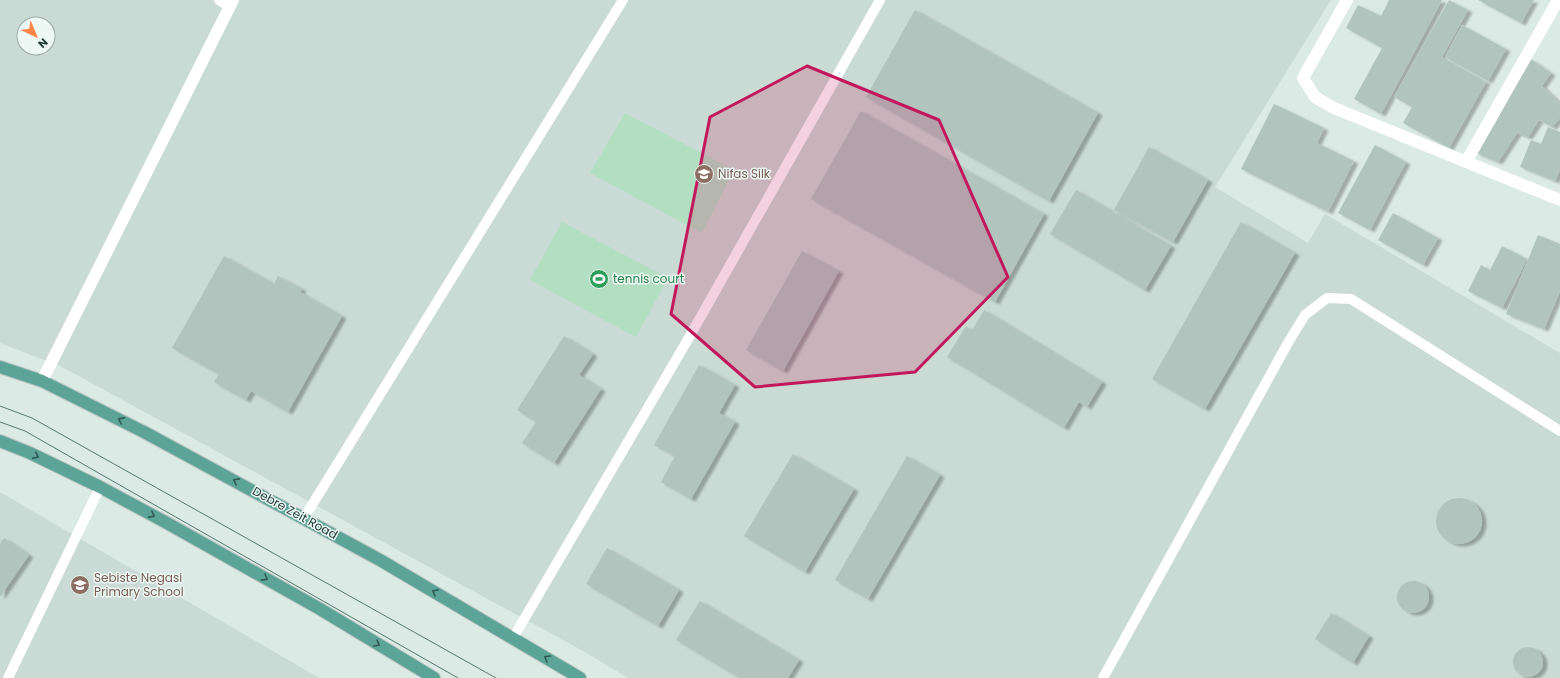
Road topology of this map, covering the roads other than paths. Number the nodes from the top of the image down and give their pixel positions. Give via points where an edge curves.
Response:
1 (218, 0) edge
2 (623, 0) edge
3 (880, 0) edge
4 (1347, 0) edge
5 (1558, 0) edge
6 (232, 4) edge
7 (1466, 162) junction
8 (1560, 200) edge
9 (0, 367) edge
10 (42, 381) junction
11 (1560, 431) edge
12 (0, 441) edge
13 (100, 487) junction
14 (304, 518) junction
15 (513, 638) junction
16 (8, 678) edge
17 (434, 678) edge
18 (580, 678) edge
19 (1103, 678) edge

1 - 6 lane
2 - 14 lane
3 - 15 lane via 687,341
4 - 7 street via 1303,78 1315,97 1334,108
5 - 7 street
6 - 10 street
7 - 8 street
9 - 10 main road, Debre Zeit Road
14 -> 10 main road, Debre Zeit Road via 144,432
11 - 19 lane via 1351,299 1327,298 1305,315 1289,341
12 -> 13 main road
13 - 16 lane
13 -> 17 main road via 313,605
15 -> 14 main road, Debre Zeit Road
18 -> 15 main road, Debre Zeit Road

